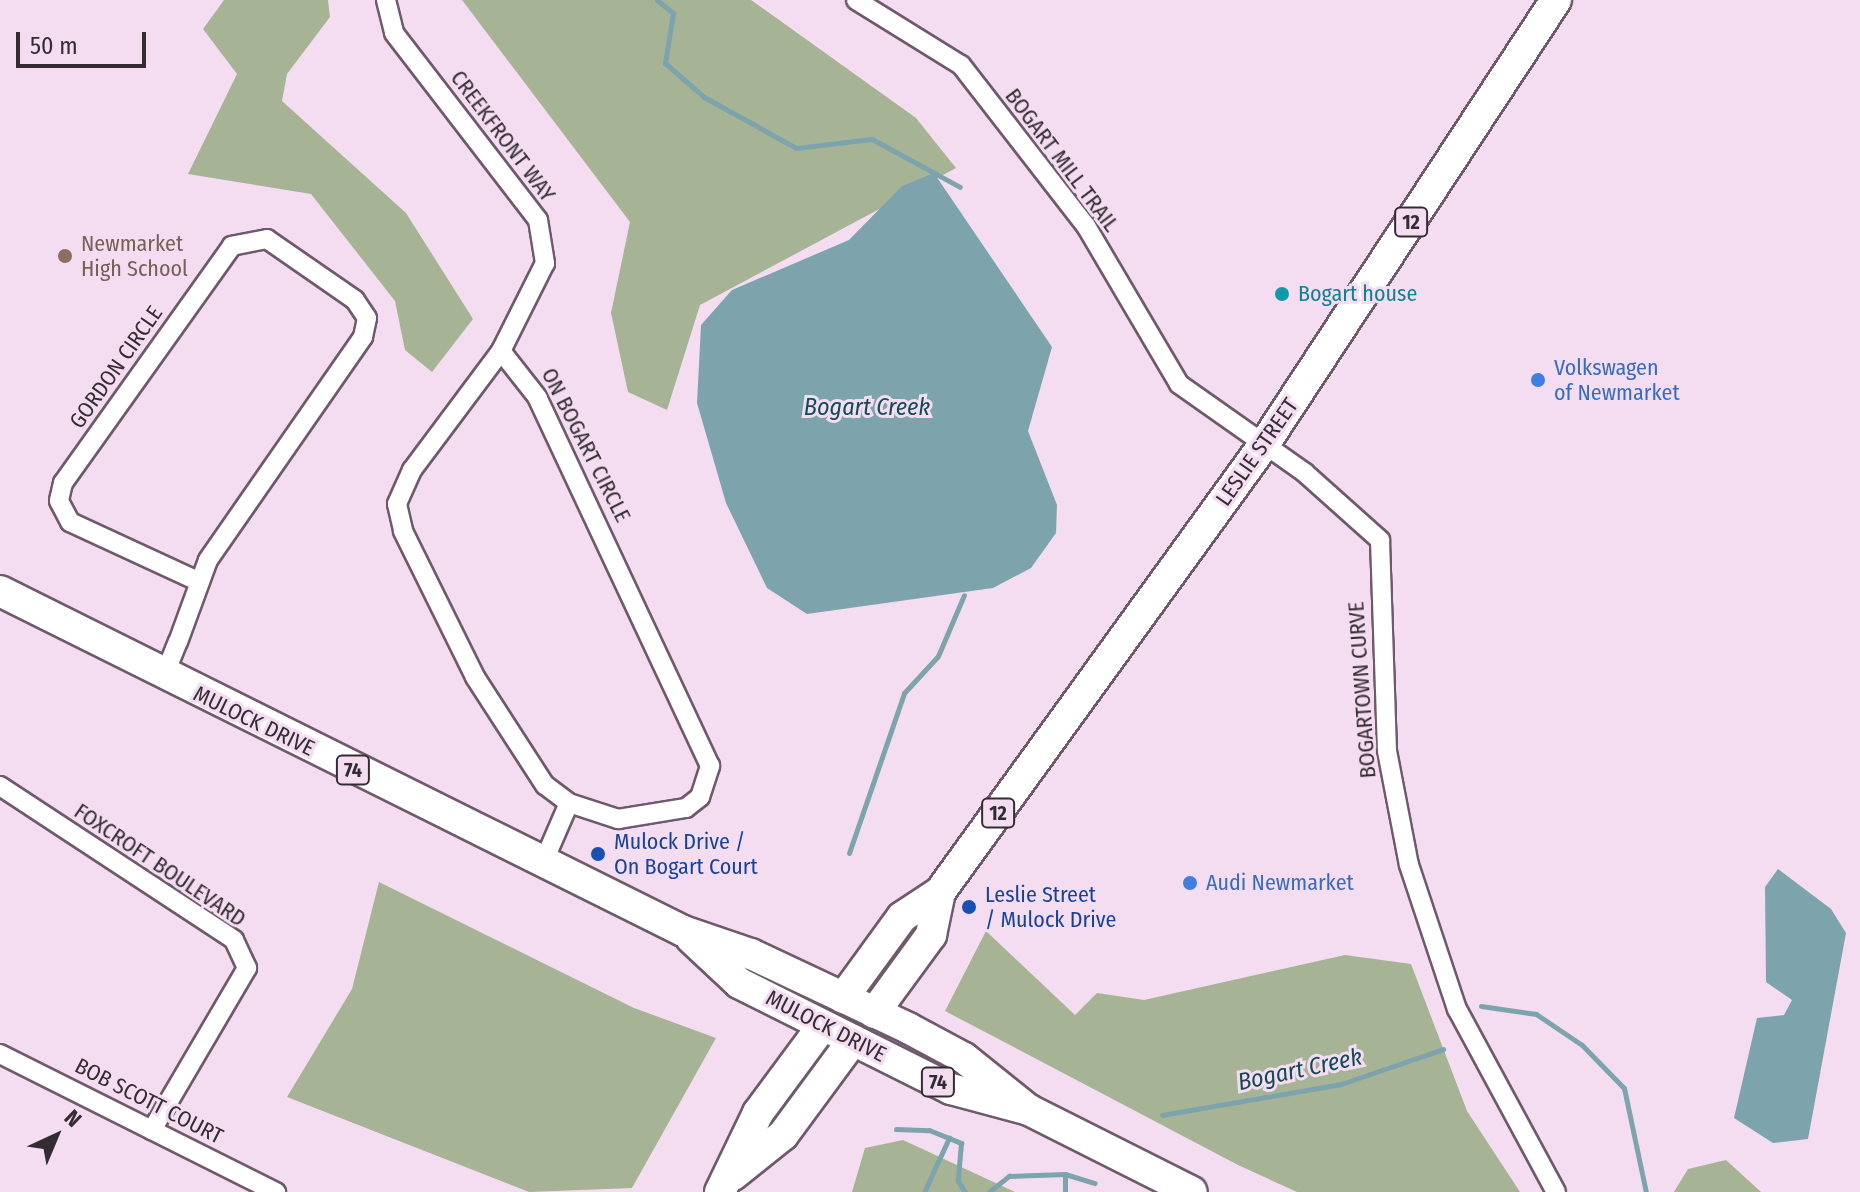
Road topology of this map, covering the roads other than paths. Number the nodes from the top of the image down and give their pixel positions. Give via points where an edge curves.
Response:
1 (386, 0) edge
2 (856, 0) edge
3 (1556, 0) edge
4 (501, 351) junction
5 (1265, 443) junction
6 (200, 582) junction
7 (0, 591) edge
8 (164, 676) junction
9 (0, 786) edge
10 (569, 803) junction
11 (543, 863) junction
12 (940, 892) junction
13 (683, 931) junction
14 (843, 998) junction
15 (874, 1013) junction
16 (823, 1025) junction
17 (853, 1040) junction
18 (0, 1054) edge
19 (1029, 1110) junction
20 (152, 1130) junction
21 (726, 1184) edge
22 (276, 1192) edge
23 (1192, 1192) edge
24 (1556, 1192) edge

1 - 4 street, CREEKFRONT WAY via 394,33 538,220 540,283
2 - 5 street, BOGART MILL TRAIL via 961,65 1086,226 1179,384
3 - 5 main road, LESLIE STREET / 12
4 - 10 street, ON BOGART CIRCLE via 424,449 397,504 468,663 522,758
4 - 10 street, ON BOGART CIRCLE via 538,398 710,766 700,797 670,813 618,819
5 - 12 main road, LESLIE STREET / 12
5 - 24 street, BOGARTOWN CURVE via 1356,512 1380,540 1387,751 1409,865 1457,1009
6 - 6 street, GORDON CIRCLE via 363,337 367,318 355,300 267,239 232,246 63,483 59,501 70,522
6 - 8 street, GORDON CIRCLE
7 - 8 main road, MULOCK DRIVE / 74
8 - 11 main road, MULOCK DRIVE / 74
9 - 20 street, FOXCROFT BOULEVARD via 234,940 247,968
10 - 11 street
11 - 13 main road, MULOCK DRIVE / 74
12 - 14 main road, LESLIE STREET / 12 via 902,917
12 - 15 main road, LESLIE STREET / 12 via 931,935
13 - 14 main road, MULOCK DRIVE / 74
13 - 16 main road, MULOCK DRIVE / 74 via 739,983
14 - 15 main road, MULOCK DRIVE / 74
15 - 19 main road, MULOCK DRIVE / 74 via 964,1058
16 - 17 main road, MULOCK DRIVE / 74
16 - 21 main road via 758,1113
17 - 19 main road, MULOCK DRIVE / 74 via 951,1089
17 - 21 main road via 783,1135
18 - 20 street, BOB SCOTT COURT
19 - 23 main road, MULOCK DRIVE / 74
20 - 22 street, BOB SCOTT COURT

